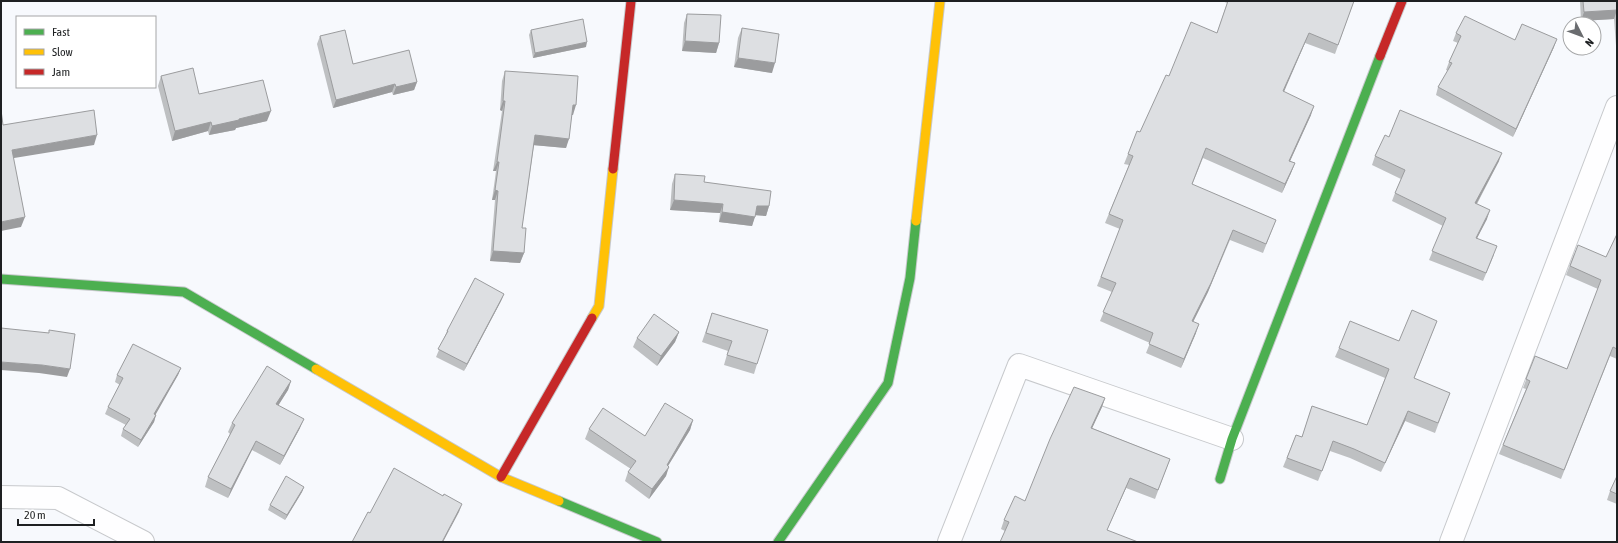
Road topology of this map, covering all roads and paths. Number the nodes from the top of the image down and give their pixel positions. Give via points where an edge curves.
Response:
1 (631, 1) edge
2 (940, 1) edge
3 (1402, 1) edge
4 (1617, 107) edge
5 (1, 279) edge
6 (1232, 439) junction
7 (501, 477) junction
8 (1220, 479) dead end
9 (1, 497) edge
10 (142, 542) edge
11 (657, 542) edge
12 (778, 542) edge
13 (949, 542) edge
14 (1451, 542) edge

1 - 7 street via 599,306
2 - 12 street via 910,278 888,383
3 - 6 street
4 - 14 street
5 - 7 street via 184,292
6 - 8 street
6 - 13 street via 1019,365
7 - 11 street
9 - 10 street via 58,498

